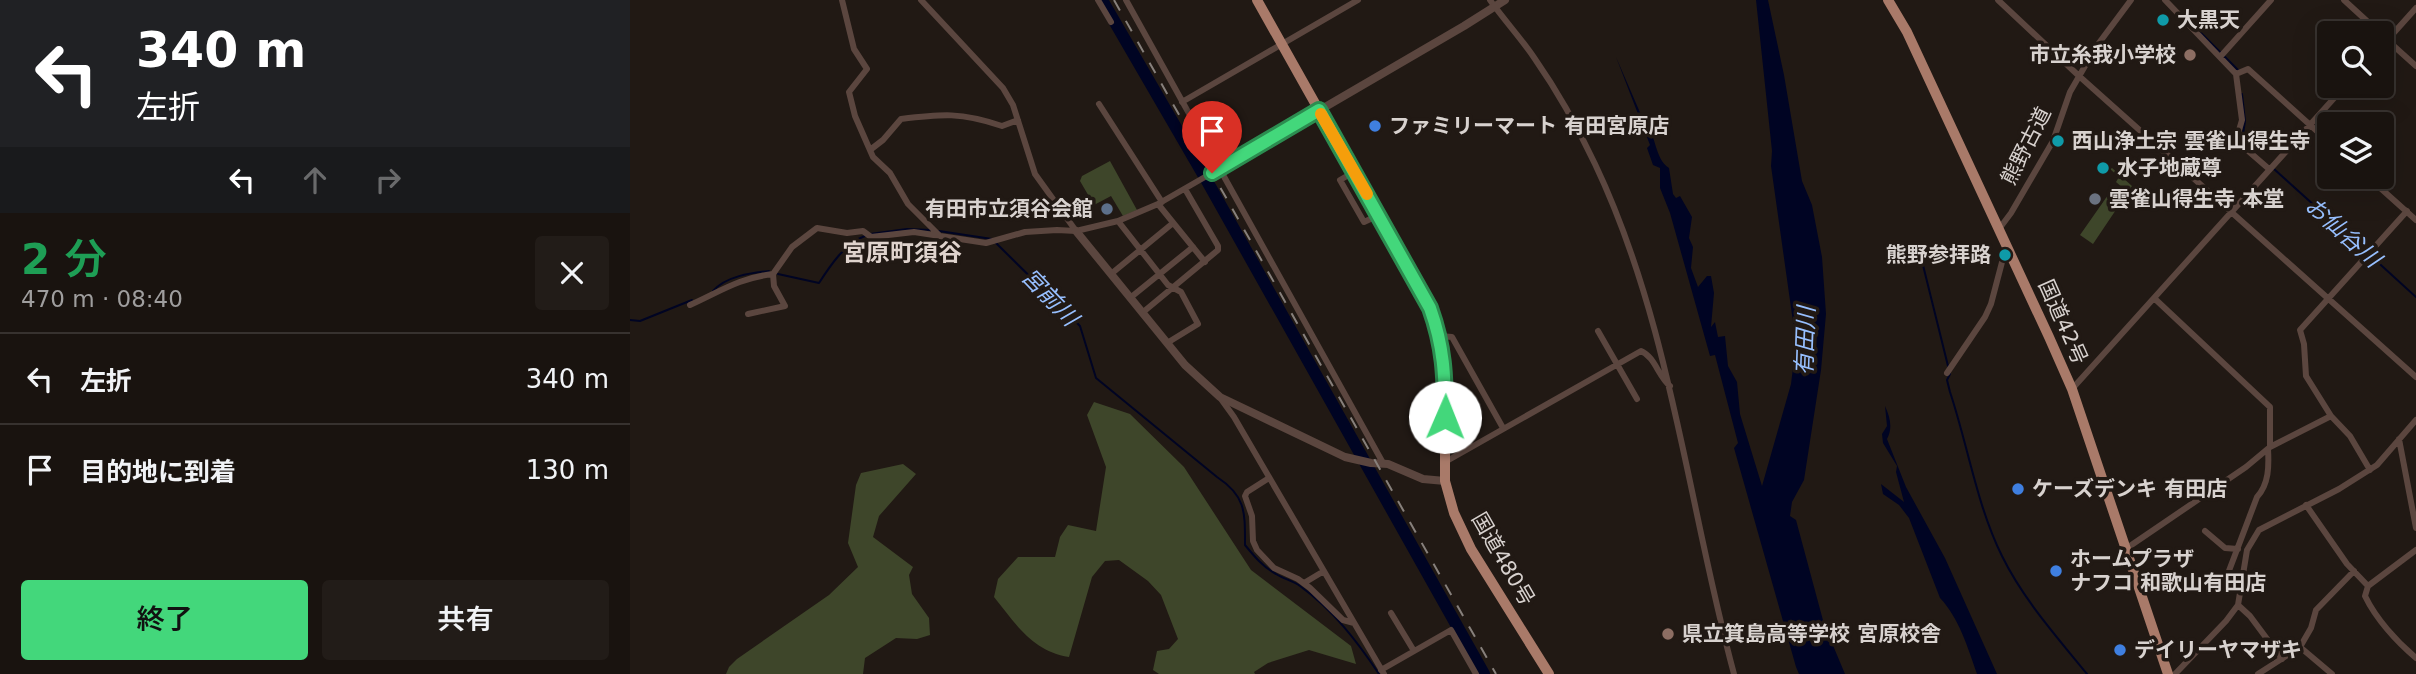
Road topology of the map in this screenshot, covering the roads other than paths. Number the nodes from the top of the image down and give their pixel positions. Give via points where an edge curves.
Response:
1 (842, 0) edge
2 (921, 0) edge
3 (929, 0) edge
4 (1098, 0) edge
5 (1257, 0) edge
6 (1358, 0) edge
7 (1504, 0) edge
8 (1888, 0) edge
9 (1998, 0) edge
10 (2131, 0) edge
11 (2165, 0) edge
12 (2179, 0) edge
13 (2271, 0) edge
14 (2344, 0) edge
15 (1130, 1) edge
16 (1492, 4) edge
17 (2172, 7) junction
18 (2416, 8) edge
19 (931, 10) junction
20 (2367, 21) edge
21 (1111, 22) dead end
22 (2394, 27) edge
23 (1282, 45) junction
24 (2394, 46) edge
25 (2220, 57) junction
26 (2416, 66) edge
27 (2236, 74) junction
28 (2079, 76) junction
29 (2334, 98) edge
30 (1182, 102) junction
31 (1099, 104) dead end
32 (1319, 110) junction
33 (1018, 120) junction
34 (2309, 124) junction
35 (2317, 131) edge
36 (870, 150) junction
37 (1221, 168) junction
38 (2269, 169) junction
39 (1354, 172) junction
40 (1185, 189) junction
41 (2382, 189) edge
42 (1160, 203) junction
43 (2407, 211) junction
44 (2232, 212) junction
45 (1379, 215) junction
46 (2416, 220) edge
47 (1118, 221) junction
48 (1173, 223) junction
49 (1999, 229) junction
50 (1076, 231) junction
51 (940, 237) junction
52 (2006, 245) junction
53 (1193, 247) junction
54 (1140, 250) junction
55 (1205, 262) junction
56 (773, 274) junction
57 (1111, 274) junction
58 (1160, 274) junction
59 (1173, 287) junction
60 (1130, 298) junction
61 (2154, 298) junction
62 (2328, 298) junction
63 (690, 305) dead end
64 (1142, 313) junction
65 (748, 314) dead end
66 (1598, 331) dead end
67 (1440, 336) junction
68 (1167, 343) junction
69 (1617, 363) junction
70 (1947, 373) dead end
71 (2416, 377) edge
72 (1670, 386) junction
73 (2072, 390) junction
74 (1220, 397) junction
75 (1637, 399) dead end
76 (2331, 416) junction
77 (2416, 420) edge
78 (1503, 428) junction
79 (2399, 439) junction
80 (2269, 448) junction
81 (1383, 463) junction
82 (1445, 463) junction
83 (2370, 470) junction
84 (1269, 478) junction
85 (1445, 481) junction
86 (2306, 505) junction
87 (2416, 528) edge
88 (2205, 531) dead end
89 (2127, 548) junction
90 (2237, 549) junction
91 (2416, 551) edge
92 (2247, 555) junction
93 (1324, 571) junction
94 (2354, 571) junction
95 (2227, 576) dead end
96 (1304, 583) junction
97 (2368, 586) junction
98 (2238, 605) junction
99 (1391, 613) dead end
100 (1354, 623) junction
101 (2300, 647) junction
102 (1414, 651) junction
103 (2416, 658) edge
104 (2282, 659) junction
105 (1382, 673) edge
106 (1476, 674) edge
107 (1549, 674) edge
108 (1734, 674) edge
109 (2168, 674) edge
110 (2175, 674) edge
111 (2258, 674) edge
112 (2332, 674) edge

1 - 36 street via 854,49 867,69 849,92
2 - 19 street
3 - 19 street
4 - 21 street
5 - 23 highway, 国道480号
6 - 23 street
7 - 16 street
8 - 49 highway, 国道42号
9 - 28 street
10 - 28 street, 熊野古道
11 - 17 street
12 - 17 street
13 - 25 street
14 - 20 street
15 - 30 street
16 - 32 street
16 - 72 street via 1554,87 1596,165 1644,294
17 - 25 street
18 - 22 street
19 - 33 street via 1003,89
23 - 30 street
23 - 32 highway, 国道480号
24 - 26 street
25 - 27 street
27 - 34 street via 2249,69
27 - 38 street via 2242,120 2239,143
28 - 44 street
28 - 49 street, 熊野古道 via 2053,141
29 - 34 street
30 - 37 street
31 - 42 street
32 - 37 street
32 - 39 highway, 国道480号
33 - 36 street via 1002,126 956,114 901,120
33 - 50 street via 1035,174
34 - 35 street
34 - 38 street
36 - 51 street via 908,204
37 - 40 street
37 - 81 street
38 - 44 street
39 - 45 highway, 国道480号
39 - 45 street via 1340,180 1364,222
40 - 42 street
40 - 55 street via 1219,247
41 - 43 street
42 - 47 street
42 - 48 street
43 - 46 street
43 - 62 street
44 - 61 street
44 - 62 street
45 - 67 highway, 国道480号 via 1424,296
47 - 50 street
47 - 54 street
48 - 53 street
48 - 54 street
49 - 52 highway, 国道42号
50 - 51 street via 1025,232 986,243
50 - 57 street
51 - 56 street via 899,232 871,237 863,232 817,228 792,247
52 - 70 street via 1991,304
52 - 73 highway, 国道42号
53 - 55 street
53 - 58 street
54 - 57 street
54 - 58 street
55 - 59 street
56 - 63 street via 731,284
56 - 65 street via 785,306
57 - 60 street
58 - 59 street
58 - 60 street
59 - 64 street
59 - 68 street via 1181,292 1198,324
60 - 64 street
61 - 73 street
61 - 80 street via 2270,407
62 - 71 street
62 - 76 street via 2300,330 2306,376
64 - 68 street
66 - 69 street
67 - 78 street via 1452,337
67 - 82 highway, 国道480号 via 1445,373
68 - 74 street
69 - 72 street via 1645,351
69 - 75 street
69 - 78 street
72 - 108 street
73 - 89 highway, 国道42号
74 - 81 street via 1337,454
74 - 84 street
76 - 80 street
76 - 83 street via 2350,436
77 - 79 street
78 - 82 street
79 - 83 street
79 - 87 street
80 - 89 street
80 - 90 street via 2265,486
81 - 85 street via 1429,480
82 - 85 highway, 国道480号
83 - 86 street
84 - 93 street
84 - 96 street via 1245,496 1254,545 1274,568
85 - 107 highway, 国道480号 via 1471,549
86 - 92 street via 2259,530
86 - 94 street
88 - 90 street via 2225,548
89 - 109 highway, 国道42号
90 - 92 street
90 - 95 street
91 - 97 street
92 - 98 street
93 - 96 street
93 - 100 street
94 - 97 street
94 - 101 street via 2316,610
96 - 100 street via 1343,620
97 - 103 street via 2368,603
98 - 104 street
98 - 110 street
99 - 102 street
100 - 105 street
101 - 104 street
101 - 112 street
102 - 105 street
102 - 106 street via 1451,630
104 - 111 street

